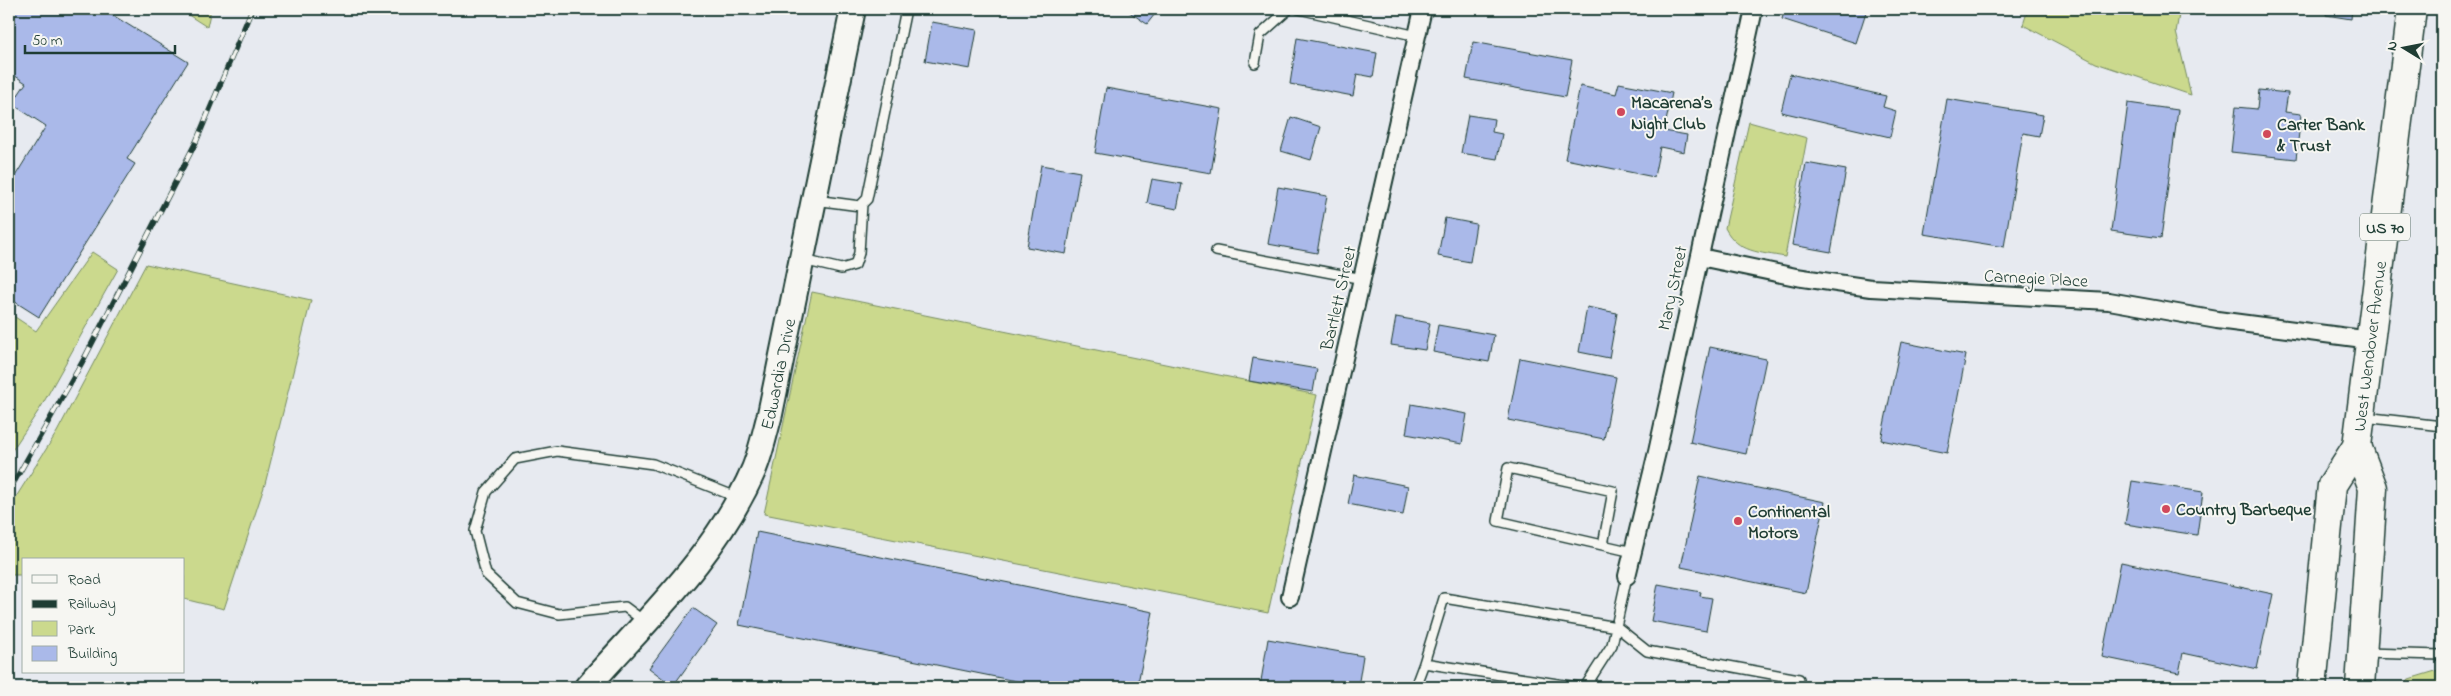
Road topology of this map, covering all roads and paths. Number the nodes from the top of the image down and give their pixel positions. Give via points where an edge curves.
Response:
1 (853, 9) edge
2 (906, 9) edge
3 (1289, 9) edge
4 (1299, 9) edge
5 (1423, 9) edge
6 (1754, 9) edge
7 (2412, 9) edge
8 (1417, 36) junction
9 (1256, 63) dead end
10 (814, 200) junction
11 (862, 204) junction
12 (1216, 251) dead end
13 (1700, 256) junction
14 (801, 260) junction
15 (1363, 278) junction
16 (2371, 340) junction
17 (2361, 417) junction
18 (2442, 426) edge
19 (2357, 446) junction
20 (739, 498) junction
21 (1603, 545) junction
22 (1632, 552) junction
23 (1627, 576) joint
24 (1290, 597) dead end
25 (646, 623) junction
26 (1617, 627) junction
27 (2361, 653) junction
28 (2442, 655) edge
29 (1424, 663) junction
30 (1799, 679) dead end
31 (587, 687) edge
32 (1415, 687) edge
33 (1577, 687) edge
34 (1585, 687) edge
35 (2312, 687) edge
36 (2360, 687) edge

1 - 10 main road, Edwardia Drive
2 - 11 lane via 867,199
3 - 9 lane via 1260,35
4 - 8 lane
5 - 8 street, Bartlett Street
6 - 13 street, Mary Street
7 - 16 highway, West Wendover Avenue / US 70
8 - 15 street, Bartlett Street
10 - 11 lane via 847,206
10 - 14 main road, Edwardia Drive
11 - 14 lane via 859,253 855,265 841,269
12 - 15 lane
13 - 16 street, Carnegie Place via 1796,277 1871,288 2109,302
13 - 22 street, Mary Street
14 - 20 main road, Edwardia Drive via 770,414 754,468
15 - 24 street, Bartlett Street
16 - 17 highway, West Wendover Avenue / US 70
17 - 18 lane
17 - 19 highway, West Wendover Avenue / US 70
19 - 27 highway, West Wendover Avenue / US 70 via 2373,488
19 - 35 highway, West Wendover Avenue / US 70 via 2332,485
20 - 25 main road, Edwardia Drive via 707,550
20 - 25 lane via 653,464 557,451 515,459 486,492 475,531 486,574 517,603 560,614 624,607
21 - 21 lane via 1613,491 1508,468 1498,521
21 - 22 lane
22 - 23 street, Mary Street
23 - 26 lane
25 - 31 main road, Edwardia Drive
26 - 29 lane via 1444,598
26 - 30 lane via 1646,651
26 - 34 lane via 1612,645
27 - 28 lane
27 - 36 highway, West Wendover Avenue / US 70
29 - 32 lane
29 - 33 lane

